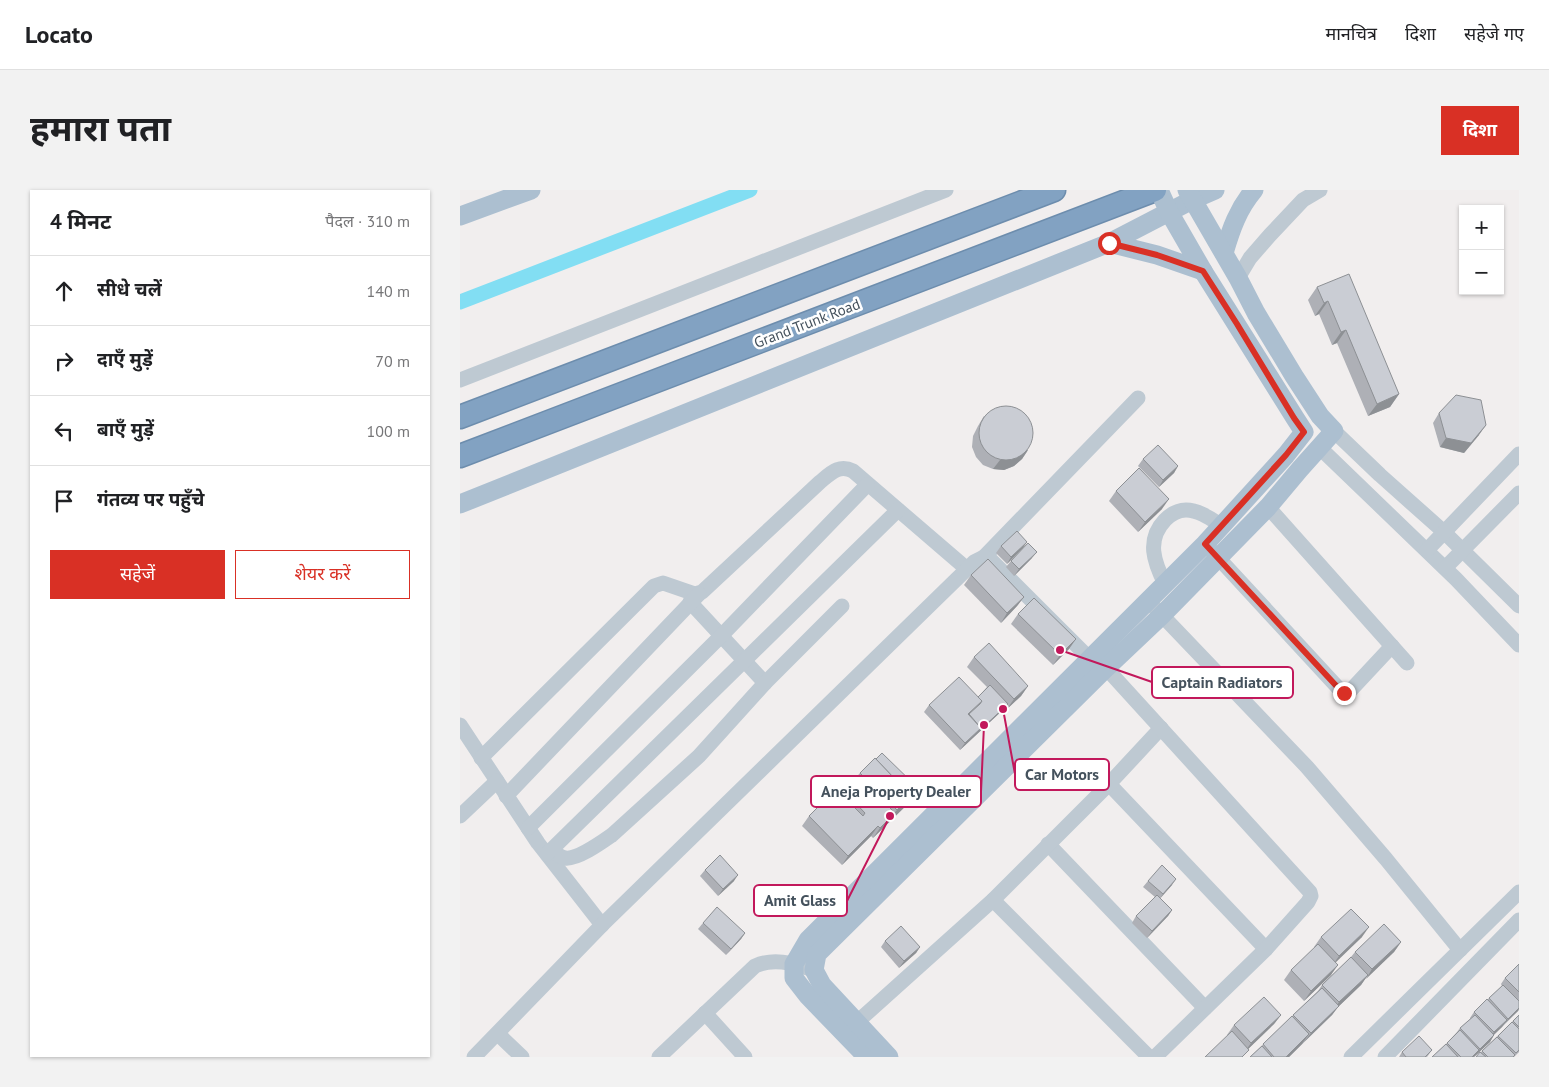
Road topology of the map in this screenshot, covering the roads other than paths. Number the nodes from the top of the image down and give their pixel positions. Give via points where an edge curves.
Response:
1 (531, 190) edge
2 (946, 190) edge
3 (1054, 190) edge
4 (1155, 190) edge
5 (1159, 190) edge
6 (1215, 190) edge
7 (1254, 190) edge
8 (1320, 190) edge
9 (1190, 195) edge
10 (1169, 212) junction
11 (460, 216) edge
12 (1109, 243) junction
13 (1224, 253) junction
14 (1203, 271) junction
15 (1238, 278) junction
16 (460, 380) edge
17 (1138, 398) dead end
18 (1320, 416) junction
19 (460, 417) edge
20 (1304, 432) junction
21 (1334, 432) junction
22 (1319, 447) junction
23 (1519, 454) edge
24 (460, 456) edge
25 (868, 485) junction
26 (1519, 493) edge
27 (460, 504) edge
28 (1268, 507) junction
29 (898, 510) junction
30 (1222, 526) junction
31 (1444, 532) junction
32 (1212, 550) junction
33 (1427, 550) junction
34 (1462, 550) junction
35 (984, 557) junction
36 (1445, 568) junction
37 (967, 569) junction
38 (1165, 584) junction
39 (695, 598) junction
40 (1148, 601) junction
41 (842, 606) dead end
42 (1519, 606) edge
43 (1162, 615) junction
44 (722, 635) junction
45 (1519, 645) edge
46 (1392, 646) junction
47 (745, 660) junction
48 (1407, 663) dead end
49 (1098, 664) junction
50 (765, 683) junction
51 (460, 725) edge
52 (1161, 728) junction
53 (481, 758) junction
54 (497, 782) junction
55 (1109, 784) junction
56 (506, 796) junction
57 (460, 816) edge
58 (528, 828) junction
59 (1048, 844) junction
60 (549, 852) junction
61 (1519, 892) edge
62 (993, 900) junction
63 (1519, 920) edge
64 (602, 924) junction
65 (1266, 949) junction
66 (1460, 950) junction
67 (794, 964) junction
68 (814, 970) junction
69 (1205, 1008) junction
70 (705, 1013) junction
71 (856, 1023) junction
72 (498, 1034) junction
73 (474, 1057) edge
74 (522, 1057) edge
75 (659, 1057) edge
76 (746, 1057) edge
77 (866, 1057) edge
78 (889, 1057) edge
79 (1149, 1057) edge
80 (1155, 1057) edge
81 (1351, 1057) edge
82 (1384, 1057) edge

1 - 11 main road
2 - 16 street
3 - 19 highway
4 - 24 highway, Grand Trunk Road
5 - 10 main road
6 - 9 main road
7 - 13 main road via 1233,224
8 - 15 street via 1303,200 1270,235
9 - 10 main road
9 - 13 main road
10 - 12 main road
10 - 14 main road
12 - 14 main road
12 - 27 main road
13 - 15 main road
14 - 20 main road
15 - 18 main road
17 - 35 street
18 - 20 main road
18 - 21 main road
20 - 22 main road
20 - 30 main road
21 - 22 main road
21 - 31 street
22 - 28 main road
22 - 33 street
23 - 31 street
25 - 29 street
25 - 39 street via 847,468 833,471
25 - 44 street
26 - 34 street
28 - 32 main road
28 - 46 street
29 - 37 street
29 - 47 street
30 - 32 main road
30 - 38 street via 1195,512 1186,510 1171,514 1158,528 1153,544 1156,566
31 - 33 street
31 - 34 street
32 - 38 main road
32 - 43 main road
32 - 46 street via 1344,693 1350,691
33 - 36 street
34 - 36 street
34 - 42 street
35 - 37 street
35 - 49 street via 991,560
36 - 45 street
37 - 64 street
38 - 40 main road
39 - 44 street
39 - 53 street via 663,583 654,586
39 - 56 street
40 - 43 street
40 - 49 main road
41 - 50 street
43 - 49 main road
43 - 66 street via 1307,767
44 - 47 street
44 - 58 street
46 - 48 street
47 - 50 street
47 - 60 street
49 - 52 street
49 - 67 main road via 808,940
49 - 68 main road via 817,954
50 - 60 street via 699,756 612,835 574,857 564,858
51 - 53 street
52 - 55 street
52 - 65 street via 1310,892 1308,902
53 - 54 street
54 - 56 street
54 - 57 street
55 - 59 street
55 - 65 street
56 - 58 street
58 - 60 street
59 - 62 street
59 - 69 street
60 - 64 street
61 - 66 street
62 - 71 street
62 - 79 street
63 - 82 street
64 - 72 street
65 - 69 street
66 - 81 street
67 - 68 street
67 - 70 street via 772,961 755,966
67 - 77 main road via 794,978
68 - 71 main road via 822,985
69 - 80 street
70 - 75 street
70 - 76 street
71 - 78 main road
72 - 73 street
72 - 74 street

